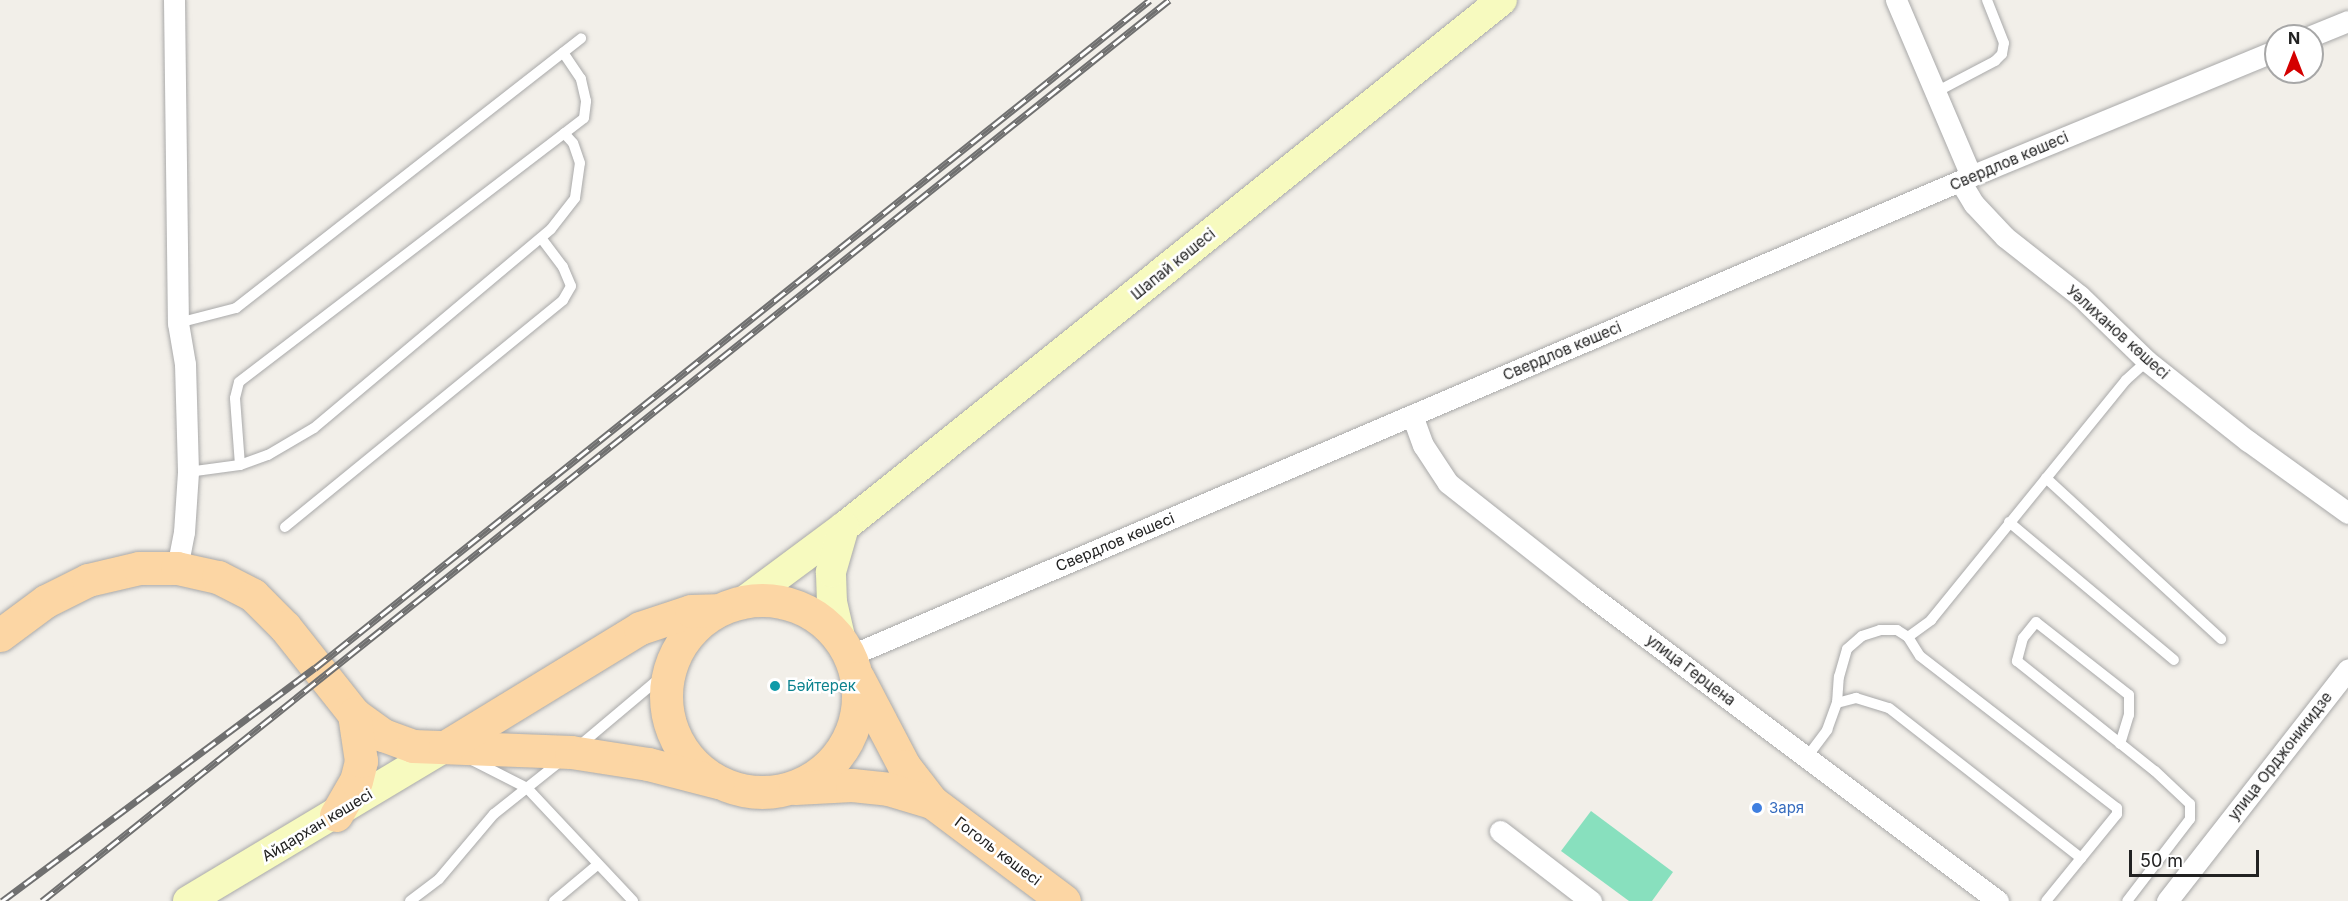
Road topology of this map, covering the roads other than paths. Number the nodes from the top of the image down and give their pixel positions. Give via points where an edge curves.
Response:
1 (174, 0) edge
2 (1502, 0) edge
3 (1896, 0) edge
4 (1987, 0) edge
5 (2348, 21) edge
6 (2324, 31) edge
7 (581, 38) dead end
8 (563, 52) junction
9 (2264, 56) edge
10 (1936, 92) junction
11 (564, 133) junction
12 (1966, 179) junction
13 (540, 238) junction
14 (178, 323) junction
15 (2147, 361) junction
16 (1412, 415) junction
17 (240, 465) junction
18 (188, 472) junction
19 (2046, 478) junction
20 (2348, 513) edge
21 (2009, 522) junction
22 (285, 526) dead end
23 (844, 527) junction
24 (177, 568) junction
25 (731, 606) junction
26 (1, 634) edge
27 (1908, 637) junction
28 (2221, 639) dead end
29 (849, 657) junction
30 (2174, 660) dead end
31 (2348, 669) edge
32 (668, 671) junction
33 (1837, 703) junction
34 (354, 714) junction
35 (2120, 744) junction
36 (445, 747) junction
37 (572, 752) junction
38 (1807, 757) junction
39 (718, 782) junction
40 (527, 788) junction
41 (788, 789) junction
42 (932, 802) junction
43 (336, 815) junction
44 (1500, 831) dead end
45 (2081, 858) junction
46 (597, 865) junction
47 (188, 901) edge
48 (410, 901) edge
49 (554, 901) edge
50 (633, 901) edge
51 (1064, 901) edge
52 (1591, 901) edge
53 (1998, 901) edge
54 (2046, 901) edge
55 (2127, 901) edge
56 (2167, 901) edge

1 - 14 street
2 - 23 street, Шапай көшесі
3 - 10 street, Уәлиханов көшесі
4 - 10 lane via 2004,43 2002,54
5 - 6 street
7 - 8 lane
8 - 11 lane via 581,79 586,101 584,118
8 - 14 lane via 236,308
9 - 12 street, Свердлов көшесі
10 - 12 street, Уәлиханов көшесі
11 - 13 lane via 573,143 580,163 575,198
11 - 17 lane via 239,381 235,398
12 - 15 street, Уәлиханов көшесі via 1974,204 2006,237 2080,296
12 - 16 street, Свердлов көшесі
13 - 17 lane via 314,428 268,455
13 - 22 lane via 563,267 571,286 563,300
14 - 18 street via 185,364
15 - 19 lane via 2126,380
15 - 20 street, Уәлиханов көшесі
16 - 29 street, Свердлов көшесі
16 - 38 street, улица Герцена via 1423,446 1448,483
17 - 18 lane
18 - 24 street
19 - 21 lane
19 - 28 lane
21 - 27 lane via 1931,620
21 - 30 lane
23 - 25 street, Шапай көшесі
23 - 29 street via 831,572 832,603
24 - 26 main road via 139,568 88,579 46,601
24 - 34 main road via 218,577 253,596 285,627
25 - 29 main road via 780,602 798,607 822,621
25 - 32 main road via 696,626 679,646
25 - 36 main road via 691,611 640,628
27 - 33 lane via 1897,630 1880,630 1862,636 1847,649
27 - 45 lane via 1920,656 2117,808 2117,814
29 - 41 main road via 857,710 845,745 820,772
29 - 42 main road via 904,766
31 - 56 street, улица Орджоникидзе
32 - 37 lane
32 - 39 main road via 666,708 677,744 702,772
33 - 38 lane via 1827,730
33 - 45 lane via 1856,699 1889,708
34 - 36 main road via 383,735 413,746
34 - 43 main road via 361,761 356,781
35 - 35 lane via 2017,661 2024,638 2036,622 2129,695 2129,715
35 - 55 lane via 2190,804 2190,819
36 - 37 main road
36 - 40 lane
36 - 43 street, Айдархан көшесі
37 - 39 main road
37 - 40 lane
38 - 53 street, улица Герцена
39 - 41 main road via 752,792
40 - 46 lane
40 - 48 lane via 494,814 439,879
41 - 42 main road via 852,785 888,789
42 - 51 main road, Гоголь көшесі
43 - 47 street, Айдархан көшесі via 216,891
44 - 52 street
45 - 54 lane
46 - 49 lane
46 - 50 lane

